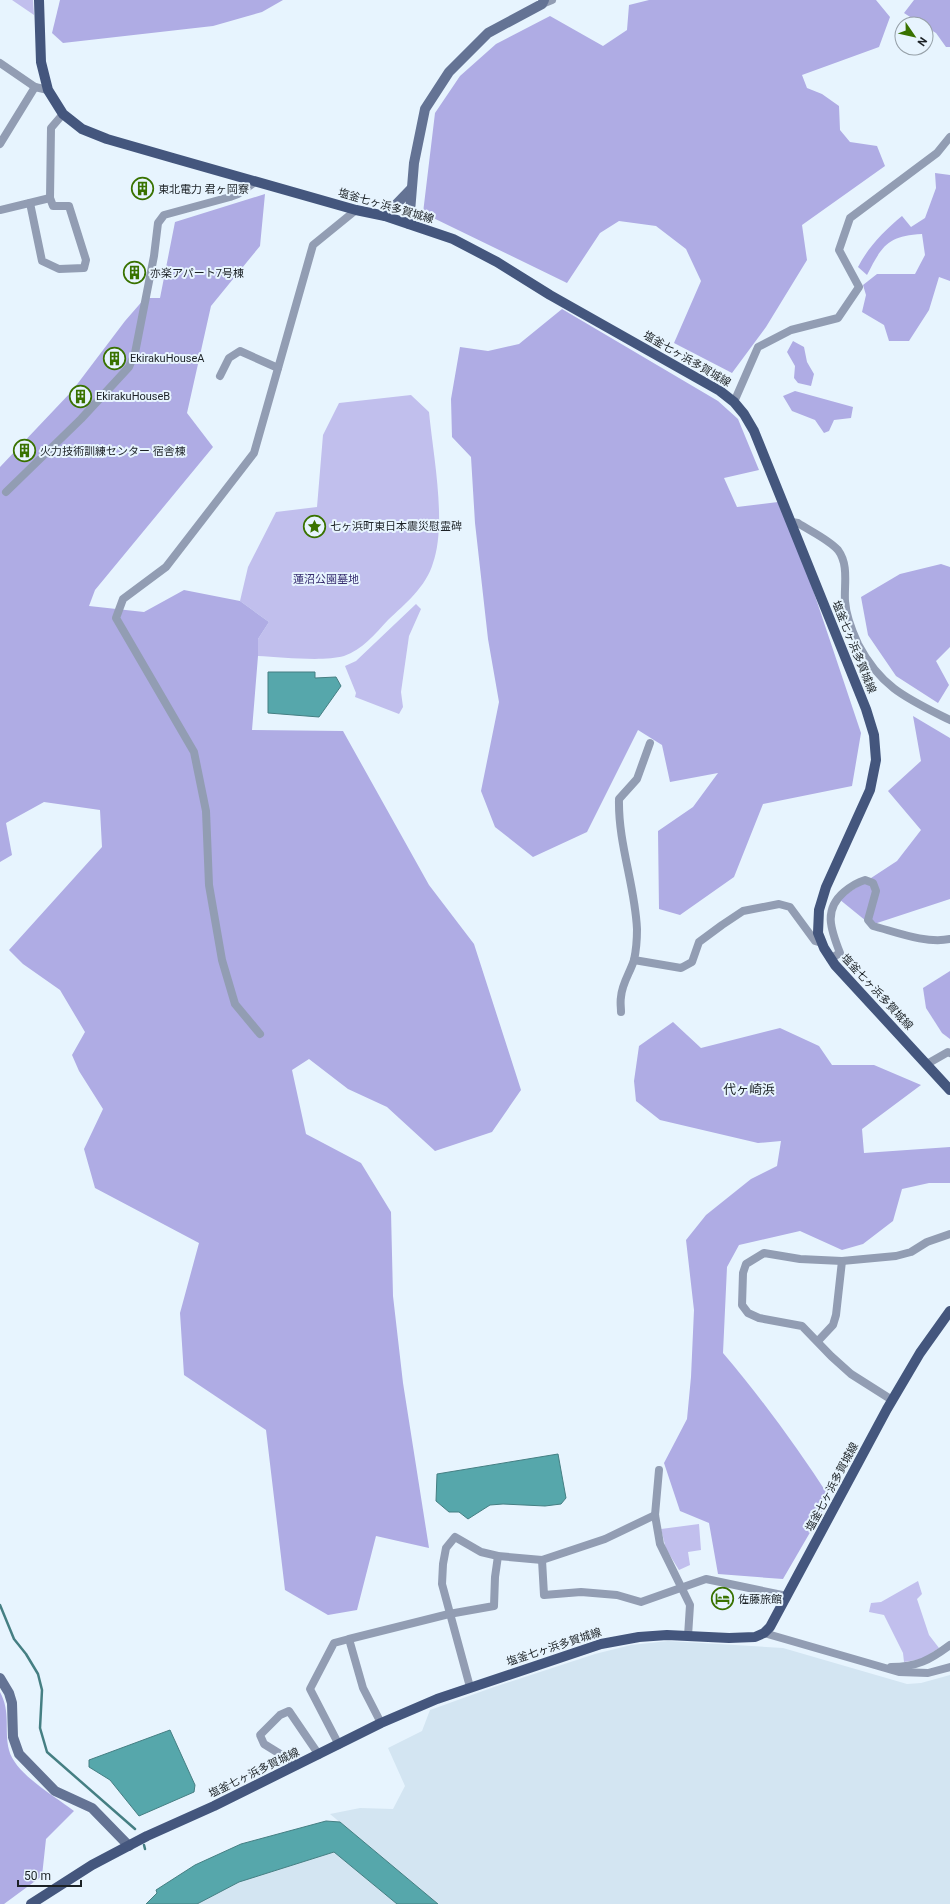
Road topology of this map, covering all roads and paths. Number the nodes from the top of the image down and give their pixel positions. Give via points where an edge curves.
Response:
1 (39, 0) edge
2 (552, 0) edge
3 (543, 2) edge
4 (0, 63) edge
5 (35, 87) junction
6 (48, 90) junction
7 (63, 114) junction
8 (0, 127) edge
9 (8, 132) junction
10 (950, 137) edge
11 (0, 144) edge
12 (255, 182) junction
13 (411, 189) junction
14 (50, 198) junction
15 (30, 203) junction
16 (0, 210) edge
17 (356, 210) junction
18 (385, 216) junction
19 (409, 224) junction
20 (278, 368) junction
21 (220, 376) dead end
22 (734, 402) junction
23 (6, 492) dead end
24 (792, 522) junction
25 (950, 720) edge
26 (650, 743) dead end
27 (950, 939) edge
28 (822, 943) junction
29 (830, 959) junction
30 (634, 960) junction
31 (621, 1012) dead end
32 (260, 1034) dead end
33 (950, 1053) edge
34 (927, 1064) junction
35 (950, 1090) edge
36 (950, 1234) edge
37 (842, 1261) junction
38 (950, 1311) edge
39 (818, 1341) junction
40 (892, 1400) junction
41 (659, 1470) dead end
42 (655, 1515) junction
43 (498, 1556) junction
44 (542, 1560) junction
45 (682, 1587) junction
46 (787, 1596) junction
47 (449, 1614) junction
48 (764, 1633) junction
49 (688, 1636) junction
50 (349, 1639) junction
51 (950, 1645) edge
52 (882, 1667) junction
53 (950, 1667) edge
54 (0, 1678) edge
55 (470, 1687) junction
56 (381, 1723) junction
57 (339, 1744) junction
58 (319, 1755) junction
59 (298, 1765) junction
60 (129, 1846) junction
61 (31, 1904) edge

1 - 6 main road, 塩釜七ヶ浜多賀城線 via 41,62
2 - 3 street
3 - 13 street via 488,33 449,72 425,109
4 - 5 street
5 - 6 street
5 - 9 street
6 - 7 main road, 塩釜七ヶ浜多賀城線
7 - 12 main road, 塩釜七ヶ浜多賀城線 via 93,134
7 - 14 street via 50,128
8 - 9 street
9 - 11 street
10 - 22 street via 937,152 850,218 840,250 859,288 838,318 791,330 758,346
12 - 17 main road, 塩釜七ヶ浜多賀城線
12 - 23 street via 230,198 160,218 135,354 129,367 81,419
13 - 18 street
13 - 19 street
14 - 15 street
14 - 15 street via 53,206 70,206 86,260 84,268 59,269 42,261
15 - 16 street
17 - 18 main road, 塩釜七ヶ浜多賀城線
17 - 20 street via 314,245
18 - 19 main road, 塩釜七ヶ浜多賀城線
19 - 22 main road, 塩釜七ヶ浜多賀城線 via 453,240 497,262 720,391
20 - 21 street via 240,351 228,358
20 - 32 street via 254,453 166,567 123,599 116,618 194,752 206,811 209,885 222,960 235,1004
22 - 24 main road, 塩釜七ヶ浜多賀城線 via 754,431
24 - 25 street via 798,523 838,551 846,574 845,602 848,621 873,669 894,690
24 - 28 main road, 塩釜七ヶ浜多賀城線 via 866,709 875,743 875,768 870,790 820,904 818,933
26 - 30 street via 636,779 618,799 618,816 637,930
27 - 29 street via 943,941 922,938 873,926 868,920 876,891 873,883 865,880 848,889 832,906 832,934 840,952
28 - 29 main road, 塩釜七ヶ浜多賀城線
28 - 30 street via 815,941 790,907 779,904 743,911 699,942 692,962 681,968
29 - 34 main road, 塩釜七ヶ浜多賀城線
30 - 31 street via 625,978
33 - 34 street
34 - 35 main road, 塩釜七ヶ浜多賀城線
36 - 37 street via 896,1256
37 - 39 street via 836,1315 833,1325
37 - 39 street via 764,1253 746,1264 743,1273 742,1305 748,1313 759,1318 802,1326
38 - 40 main road, 塩釜七ヶ浜多賀城線 via 920,1353
39 - 40 street via 851,1374
40 - 46 main road, 塩釜七ヶ浜多賀城線
41 - 42 street
42 - 44 street via 605,1539
42 - 45 street via 660,1544
43 - 44 street
43 - 47 street via 494,1606
43 - 47 street via 481,1552 455,1537 446,1548 443,1564 442,1584
44 - 45 street via 544,1595 581,1592 612,1594 641,1602
45 - 46 street via 706,1579
45 - 49 street via 690,1604
46 - 48 main road, 塩釜七ヶ浜多賀城線
47 - 50 street
47 - 55 street
48 - 49 main road, 塩釜七ヶ浜多賀城線 via 754,1637
48 - 52 street
49 - 55 main road, 塩釜七ヶ浜多賀城線 via 639,1637 601,1644
50 - 56 street via 363,1688
50 - 57 street via 334,1643 310,1689
51 - 52 street via 931,1659 914,1665
52 - 53 street via 899,1672 928,1673
54 - 60 street via 12,1702 13,1737 19,1754 55,1791 92,1808
55 - 56 main road, 塩釜七ヶ浜多賀城線
56 - 57 main road, 塩釜七ヶ浜多賀城線
57 - 58 main road, 塩釜七ヶ浜多賀城線
58 - 59 main road, 塩釜七ヶ浜多賀城線
58 - 59 street via 289,1711 280,1715 260,1735 264,1744
59 - 60 main road, 塩釜七ヶ浜多賀城線
60 - 61 main road, 塩釜七ヶ浜多賀城線 via 92,1865

